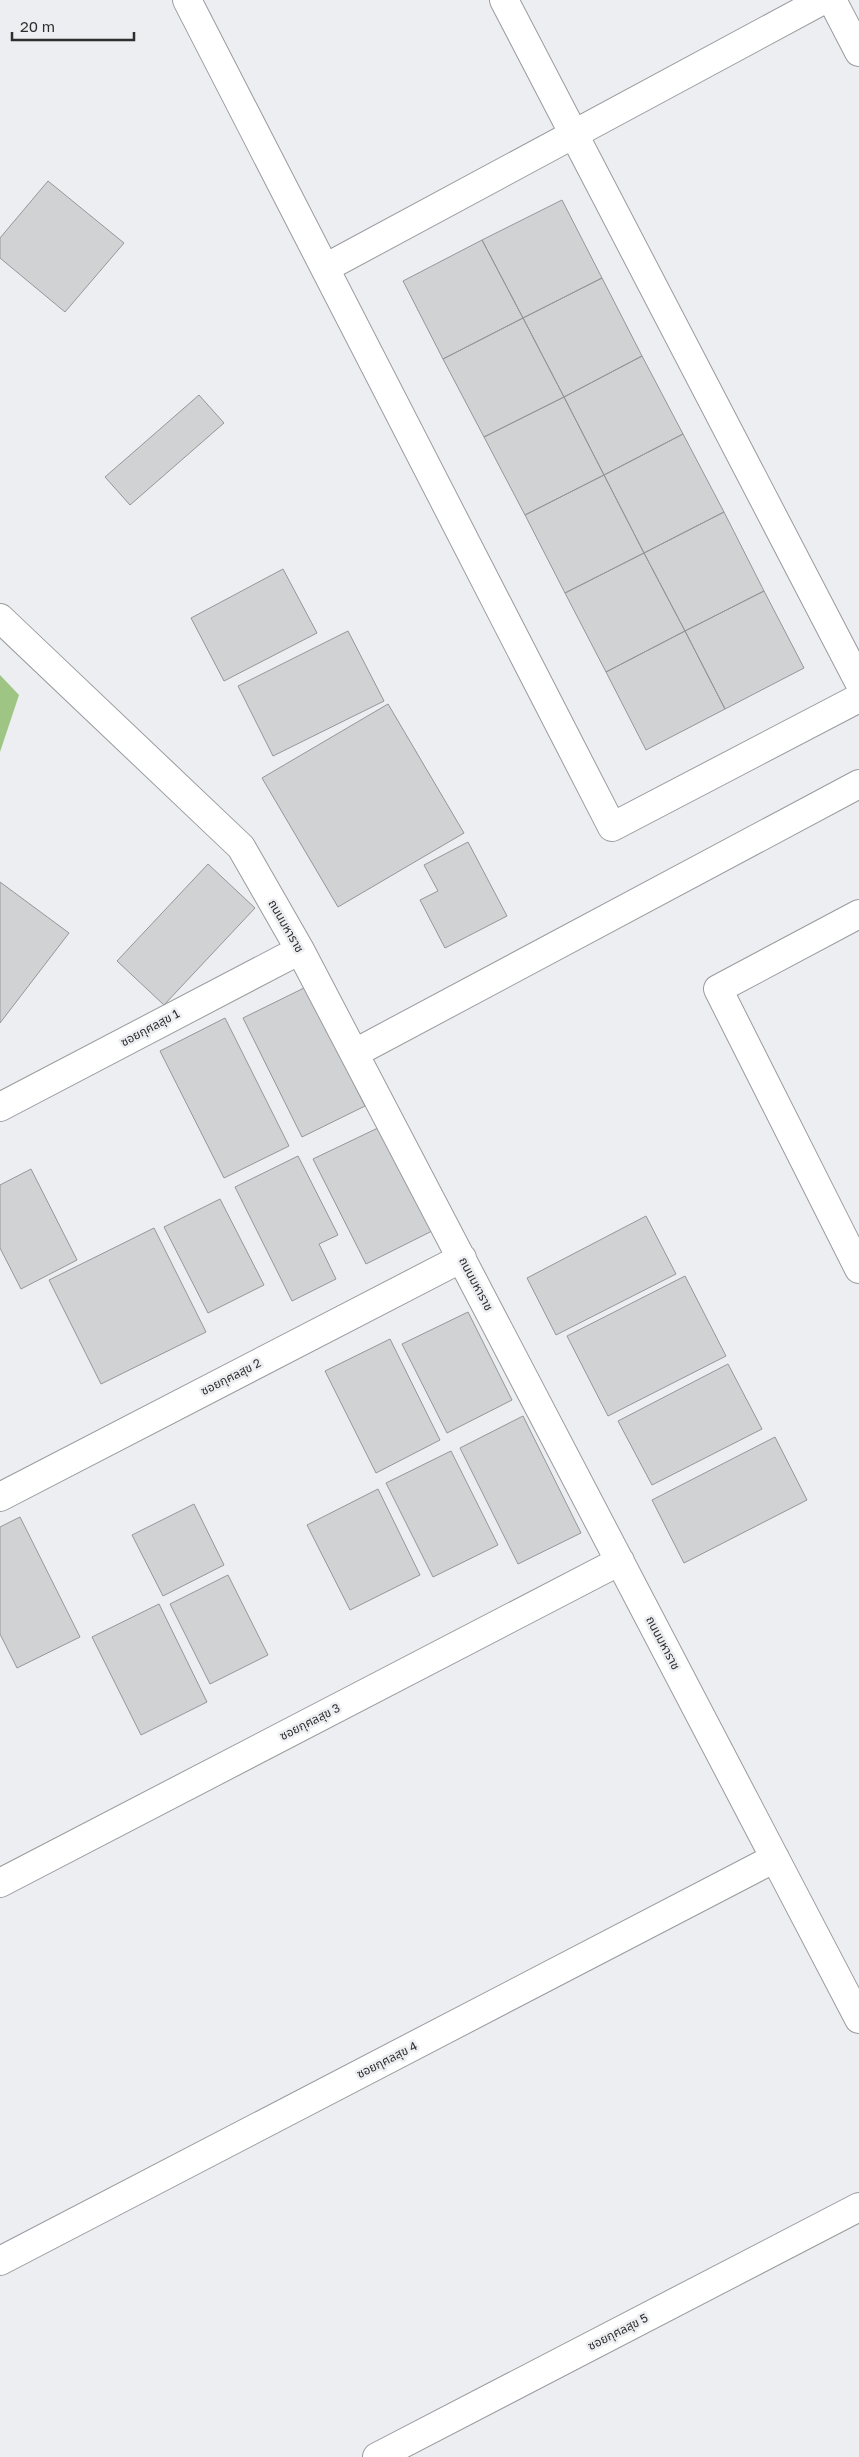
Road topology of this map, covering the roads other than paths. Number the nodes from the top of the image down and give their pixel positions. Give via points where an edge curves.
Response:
1 (188, 0) edge
2 (504, 0) edge
3 (823, 0) edge
4 (832, 0) edge
5 (859, 52) edge
6 (574, 134) junction
7 (327, 267) junction
8 (0, 618) edge
9 (859, 682) edge
10 (859, 698) edge
11 (859, 784) edge
12 (859, 914) edge
13 (300, 950) junction
14 (355, 1053) junction
15 (0, 1107) edge
16 (462, 1258) junction
17 (859, 1269) edge
18 (0, 1497) edge
19 (620, 1561) junction
20 (775, 1858) junction
21 (0, 1883) edge
22 (859, 2019) edge
23 (859, 2207) edge
24 (0, 2261) edge
25 (377, 2457) edge

1 - 7 street
2 - 6 street
3 - 6 street
4 - 5 street
6 - 7 street
6 - 9 street
7 - 10 street via 612,827
8 - 13 street, ถนนมหาราช via 241,847
11 - 14 street
12 - 17 street via 718,989
13 - 14 street, ถนนมหาราช
13 - 15 street, ซอยกุศลสุข 1
14 - 16 street, ถนนมหาราช
16 - 18 street, ซอยกุศลสุข 2
16 - 19 street, ถนนมหาราช
19 - 20 street, ถนนมหาราช
19 - 21 street, ซอยกุศลสุข 3
20 - 22 street, ถนนมหาราช
20 - 24 street, ซอยกุศลสุข 4
23 - 25 street, ซอยกุศลสุข 5

